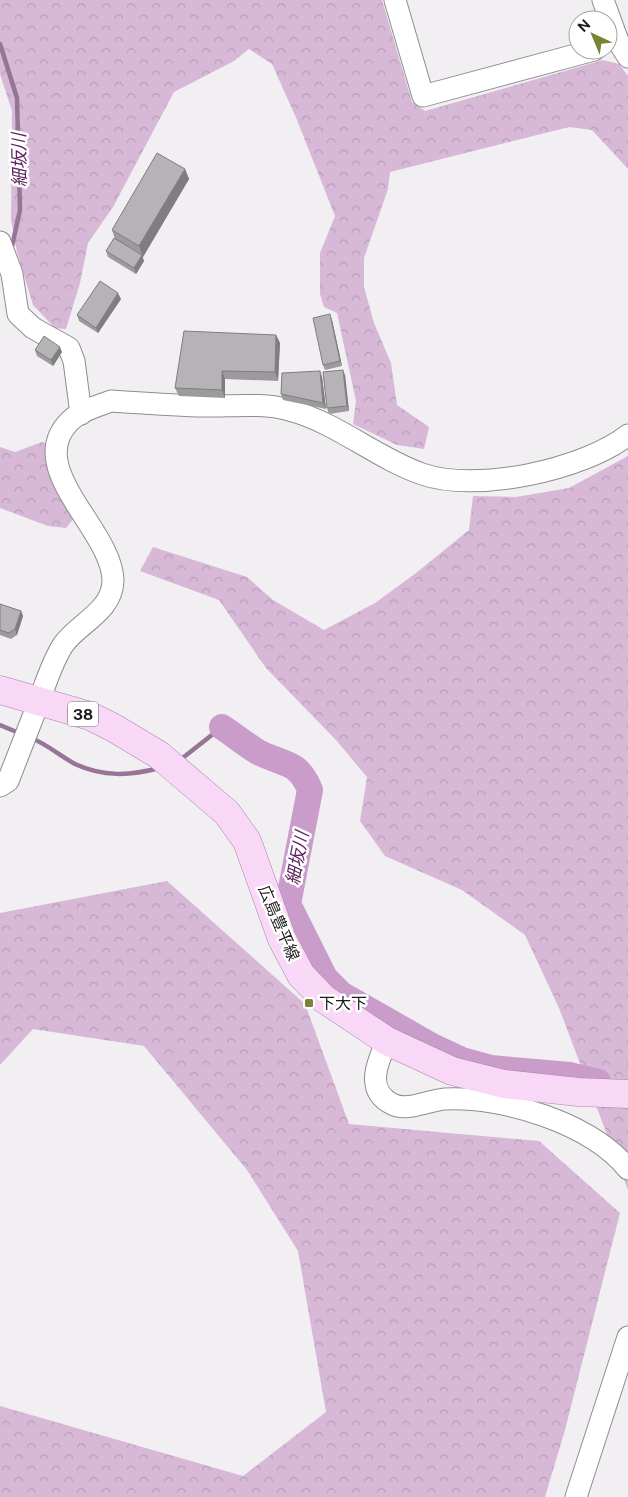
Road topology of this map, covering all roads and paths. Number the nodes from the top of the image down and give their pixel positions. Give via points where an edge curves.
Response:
1 (395, 0) edge
2 (568, 57) edge
3 (0, 242) edge
4 (81, 414) junction
5 (628, 435) edge
6 (0, 690) edge
7 (39, 701) junction
8 (0, 786) edge
9 (387, 1042) junction
10 (628, 1094) edge
11 (628, 1168) edge
12 (628, 1337) edge
13 (576, 1497) edge

1 - 2 street via 423,96
3 - 4 street via 12,274 18,314 33,328 69,348 74,361
4 - 5 street via 111,401 288,409 320,420 420,473 441,480 482,480 547,472 589,458
4 - 7 street via 70,421 60,437 56,455 63,479 110,558 113,582 106,602 94,618 74,630 63,645 48,670
6 - 7 main road, 広島豊平線 / 38
7 - 8 street via 8,781
7 - 9 main road, 広島豊平線 / 38 via 90,716 142,742 227,812 247,842 282,939 301,975 324,999
9 - 10 main road, 広島豊平線 / 38 via 452,1071 504,1084
9 - 11 street via 374,1082 380,1094 394,1105 408,1106 443,1099 488,1100 586,1133
12 - 13 street

